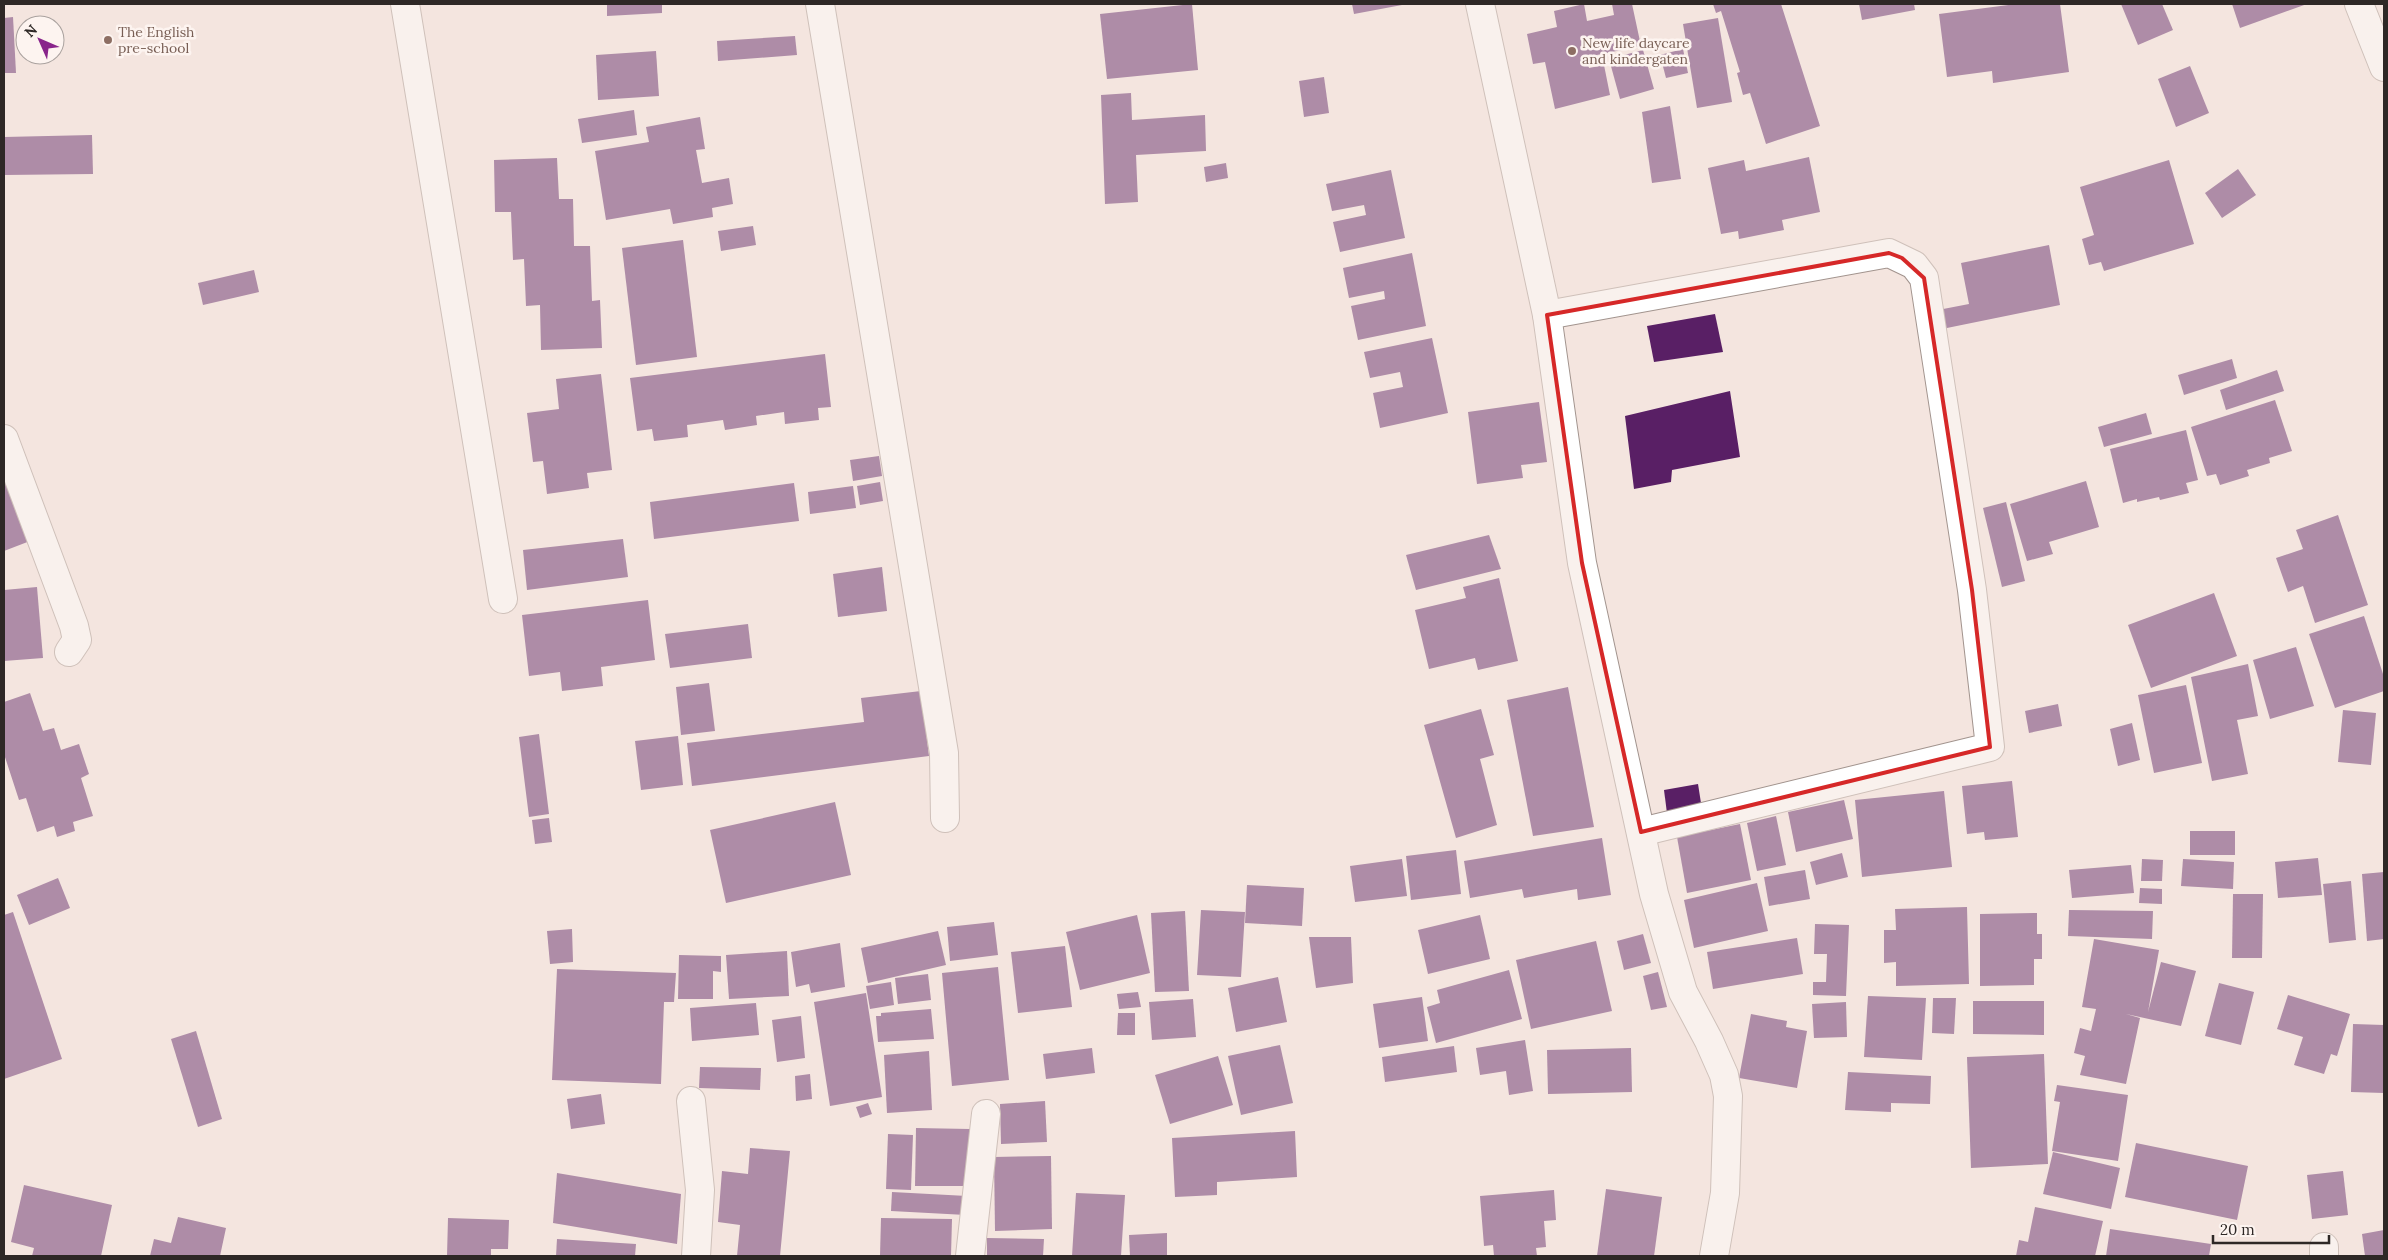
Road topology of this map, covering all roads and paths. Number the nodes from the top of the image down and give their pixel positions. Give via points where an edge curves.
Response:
1 (405, 4) edge
2 (820, 4) edge
3 (1480, 4) edge
4 (2359, 4) edge
5 (2384, 67) edge
6 (1547, 315) junction
7 (4, 439) edge
8 (503, 599) dead end
9 (69, 652) dead end
10 (945, 818) dead end
11 (1641, 832) junction
12 (691, 1101) dead end
13 (986, 1114) dead end
14 (696, 1256) edge
15 (970, 1256) edge
16 (1714, 1256) edge

1 - 8 street
2 - 10 street via 944,753
3 - 6 street
4 - 5 street
6 - 11 street via 1582,563
6 - 11 street via 1889,253 1914,265 1924,278 1972,590 1990,747
7 - 9 street via 74,626 77,640
11 - 16 street via 1654,894 1683,992 1710,1041 1724,1075 1728,1096 1724,1192
12 - 14 street via 700,1190
13 - 15 street

